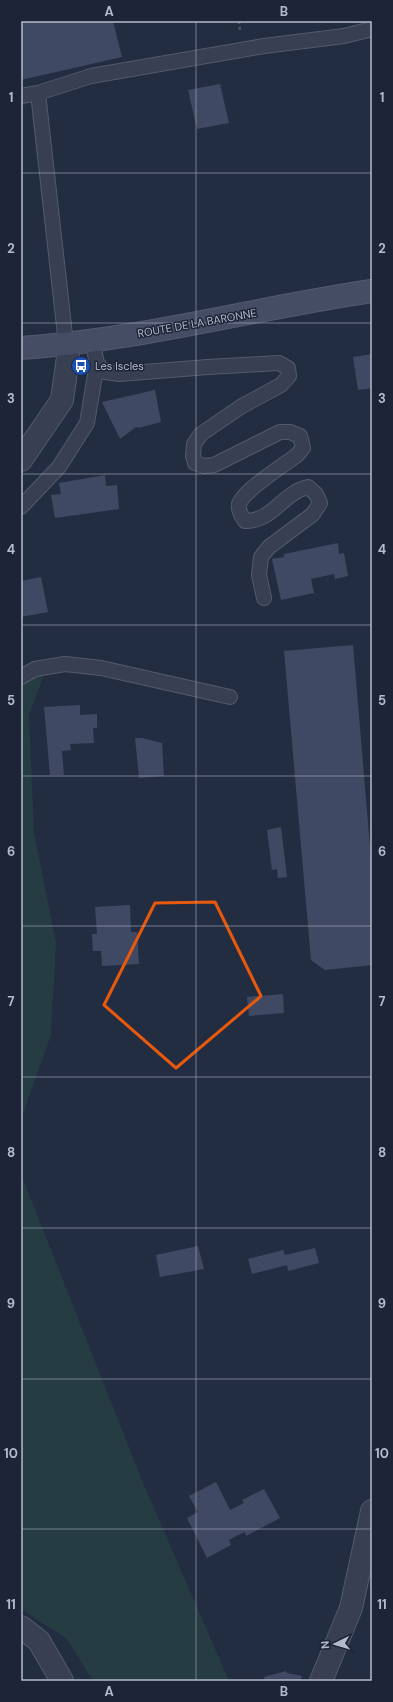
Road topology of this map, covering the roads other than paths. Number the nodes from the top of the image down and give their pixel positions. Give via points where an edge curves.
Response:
1 (372, 29) edge
2 (38, 93) junction
3 (21, 96) edge
4 (372, 291) edge
5 (92, 341) junction
6 (66, 344) junction
7 (21, 348) edge
8 (97, 363) junction
9 (21, 460) edge
10 (21, 507) edge
11 (264, 598) dead end
12 (21, 676) edge
13 (230, 697) dead end
14 (372, 1511) edge
15 (21, 1627) edge
16 (62, 1681) edge
17 (321, 1681) edge

1 - 2 lane via 344,36 264,46 91,76
2 - 3 lane
2 - 6 lane
4 - 5 main road, ROUTE DE LA BARONNE
5 - 6 main road, ROUTE DE LA BARONNE
5 - 8 lane
6 - 7 main road, ROUTE DE LA BARONNE
6 - 9 street via 68,357 62,400
8 - 10 lane via 88,423 59,467
8 - 11 lane via 105,372 119,374 279,363 288,368 289,376 281,385 242,406 201,434 193,450 195,463 204,466 214,465 280,432 300,436 303,448 298,455 246,493 239,505 245,522 265,517 299,489 308,487 316,494 320,503 313,514 268,547 261,557 259,575
12 - 13 lane via 36,669 65,664 94,667
14 - 17 street via 351,1608
15 - 16 street via 39,1641

